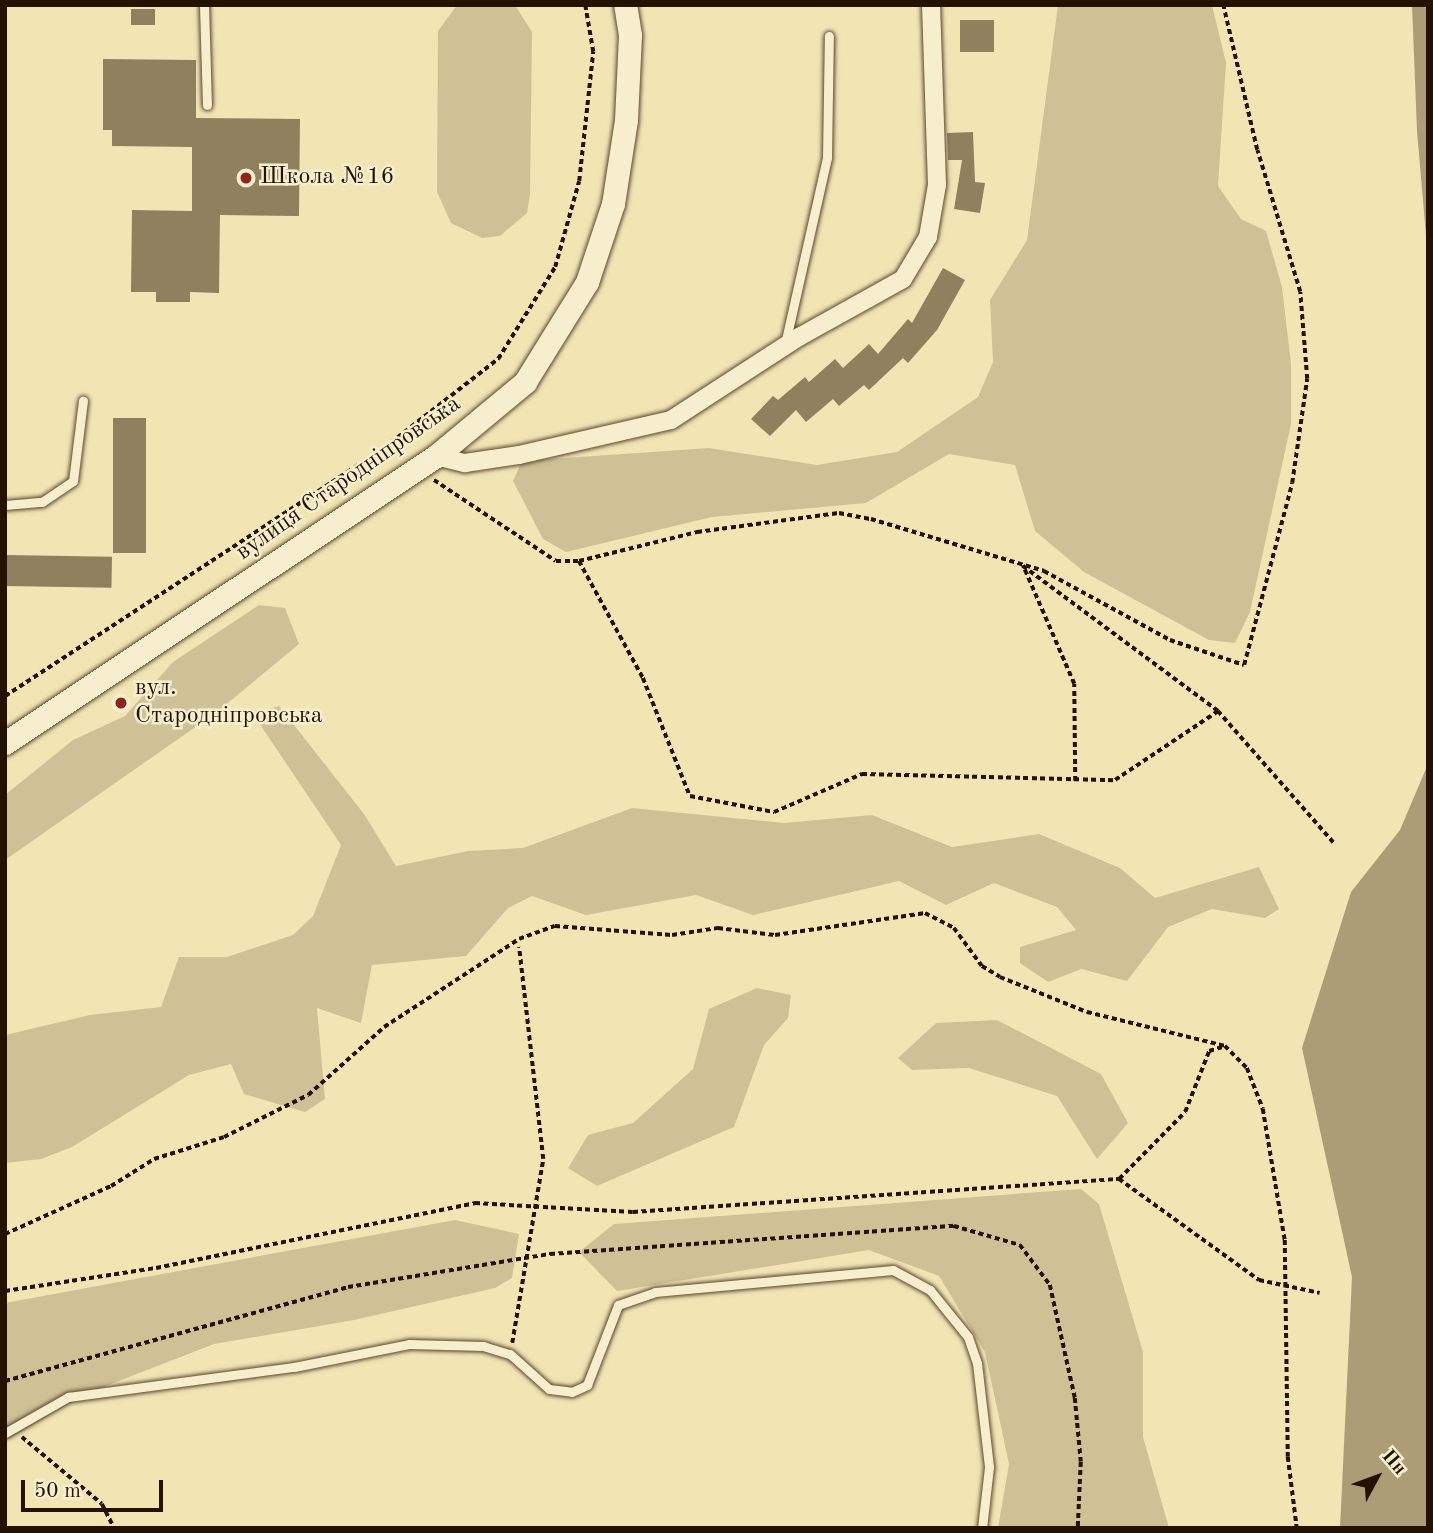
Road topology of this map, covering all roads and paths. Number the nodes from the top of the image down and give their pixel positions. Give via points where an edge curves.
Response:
1 (204, 5) edge
2 (585, 5) edge
3 (625, 5) edge
4 (931, 5) edge
5 (1223, 5) edge
6 (829, 36) dead end
7 (207, 105) dead end
8 (784, 346) junction
9 (83, 401) dead end
10 (436, 456) junction
11 (414, 469) junction
12 (5, 505) edge
13 (579, 561) junction
14 (1023, 566) junction
15 (5, 696) edge
16 (1218, 711) junction
17 (5, 743) edge
18 (1075, 781) junction
19 (1334, 843) dead end
20 (519, 947) dead end
21 (1225, 1046) junction
22 (1119, 1179) junction
23 (536, 1210) junction
24 (5, 1234) edge
25 (527, 1258) junction
26 (1286, 1287) junction
27 (5, 1291) edge
28 (1321, 1293) dead end
29 (510, 1354) junction
30 (5, 1381) edge
31 (9, 1431) edge
32 (114, 1528) edge
33 (982, 1528) edge
34 (1078, 1528) edge
35 (1297, 1528) edge

1 - 7 lane
2 - 15 path via 593,52 579,181 555,267 498,359 384,448
3 - 10 street, вулиця Стародніпровська via 630,35 626,120 613,204 587,282 525,383
4 - 8 street via 938,134 928,237 903,279
5 - 14 path via 1257,150 1300,292 1307,379 1292,483 1244,665 1170,640 1044,571
6 - 8 lane via 827,157
8 - 10 street via 671,421 519,455 465,463
9 - 12 lane via 73,481 42,502
10 - 11 street, вулиця Стародніпровська
11 - 13 path via 556,561
11 - 17 street, вулиця Стародніпровська
13 - 14 path via 696,532 839,513
13 - 18 path via 643,678 690,796 774,812 862,774
14 - 16 path
14 - 18 path via 1074,684
16 - 18 path via 1115,780
16 - 19 path
20 - 23 path via 543,1158
21 - 22 path via 1209,1051 1185,1112
21 - 24 path via 1087,1012 1000,977 982,966 954,928 925,913 775,935 718,928 671,936 555,926 519,939 394,1020 308,1096 224,1137 154,1158 111,1186
21 - 26 path via 1247,1068 1263,1109 1285,1240
22 - 23 path via 633,1212
22 - 26 path via 1258,1280
23 - 25 path
23 - 27 path via 475,1203 156,1268
25 - 29 path
25 - 30 path via 348,1287
25 - 34 path via 954,1226 1020,1245 1050,1285 1075,1398 1082,1462
26 - 28 path
26 - 35 path via 1288,1457
29 - 31 lane via 482,1346 410,1345 294,1367 68,1397
29 - 33 lane via 549,1389 572,1392 587,1385 618,1305 655,1292 893,1270 930,1290 968,1337 977,1363 989,1467
31 - 32 path via 102,1504

